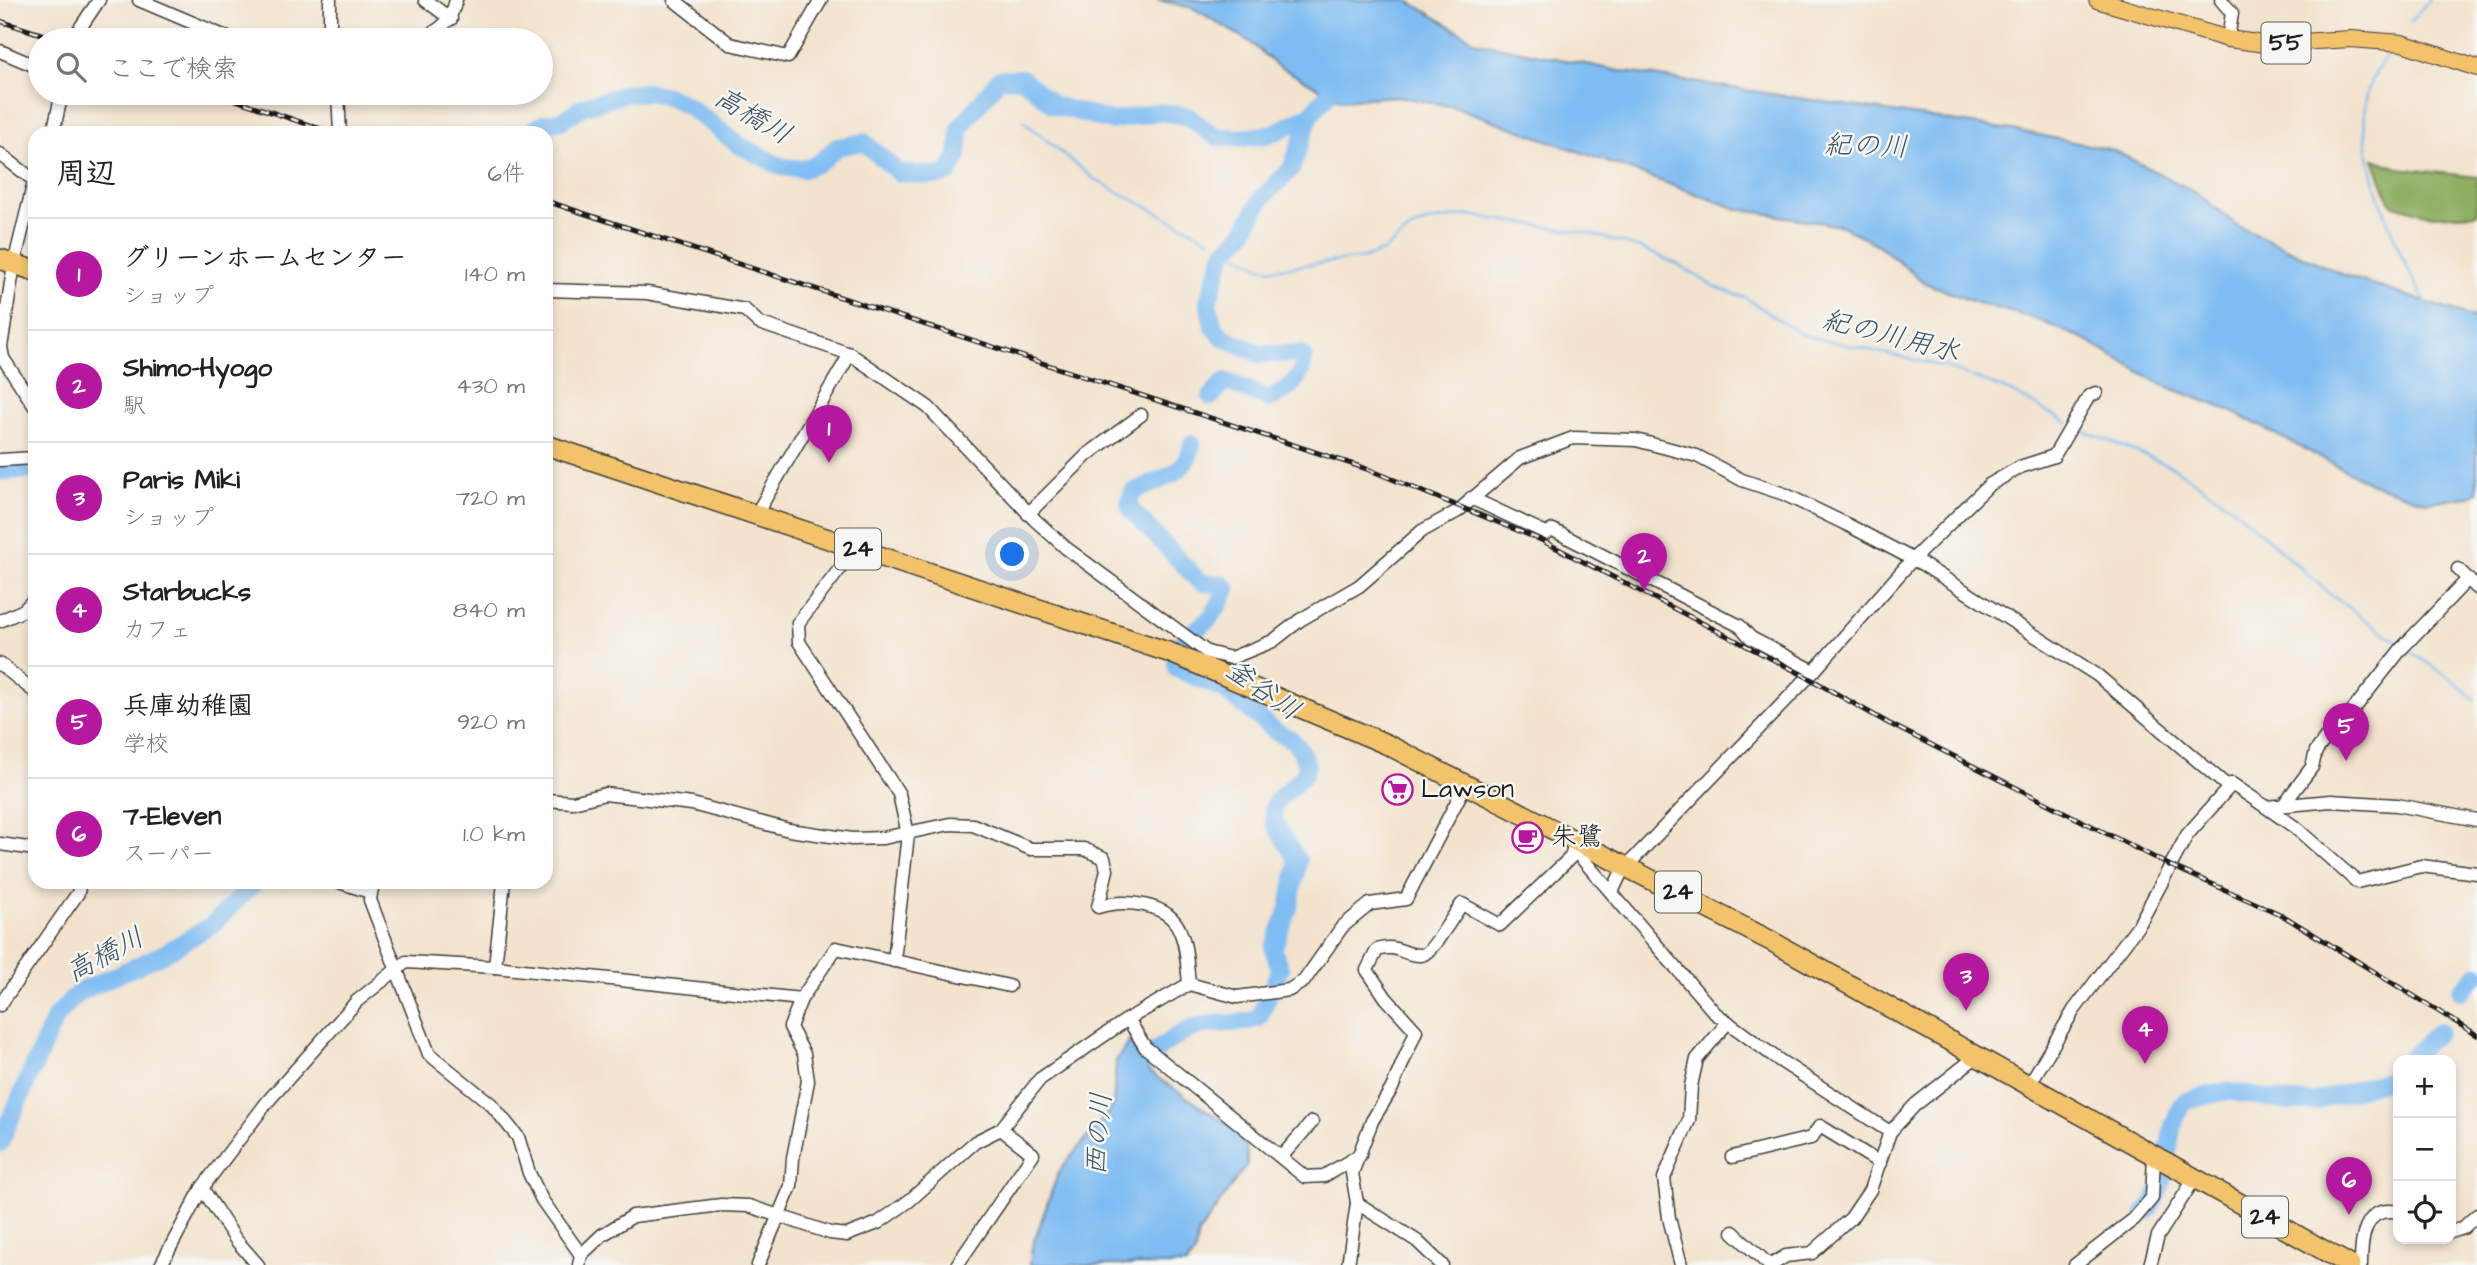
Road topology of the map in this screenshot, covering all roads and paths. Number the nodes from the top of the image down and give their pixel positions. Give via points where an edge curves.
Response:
1 (99, 0) edge
2 (139, 0) edge
3 (330, 0) edge
4 (425, 0) edge
5 (456, 0) edge
6 (674, 0) edge
7 (821, 0) edge
8 (2097, 0) edge
9 (2221, 0) edge
10 (451, 19) junction
11 (80, 28) edge
12 (205, 28) edge
13 (330, 28) edge
14 (443, 28) edge
15 (2228, 38) junction
16 (0, 51) edge
17 (28, 63) edge
18 (2477, 68) edge
19 (59, 105) edge
20 (339, 105) edge
21 (55, 126) edge
22 (340, 126) edge
23 (0, 154) edge
24 (28, 175) edge
25 (28, 200) edge
26 (7, 261) edge
27 (28, 268) edge
28 (553, 290) edge
29 (850, 354) junction
30 (2096, 393) dead end
31 (28, 396) edge
32 (1140, 415) dead end
33 (553, 447) edge
34 (28, 458) edge
35 (0, 460) edge
36 (1471, 498) junction
37 (1028, 514) junction
38 (755, 516) junction
39 (856, 548) junction
40 (1912, 560) junction
41 (2458, 569) dead end
42 (2472, 583) edge
43 (28, 606) edge
44 (0, 621) edge
45 (0, 664) edge
46 (1814, 671) junction
47 (28, 686) edge
48 (1465, 784) junction
49 (2232, 784) junction
50 (553, 801) edge
51 (2284, 804) junction
52 (2266, 807) junction
53 (2477, 820) edge
54 (908, 834) junction
55 (1575, 844) junction
56 (0, 845) edge
57 (28, 848) edge
58 (1628, 866) junction
59 (2477, 873) edge
60 (79, 889) edge
61 (371, 889) edge
62 (503, 889) edge
63 (1612, 892) junction
64 (894, 961) junction
65 (495, 967) junction
66 (395, 969) junction
67 (1189, 984) junction
68 (1009, 986) dead end
69 (802, 999) junction
70 (0, 1005) edge
71 (1128, 1019) junction
72 (1728, 1023) junction
73 (1977, 1056) junction
74 (2029, 1085) junction
75 (1312, 1122) dead end
76 (1001, 1129) junction
77 (1890, 1132) junction
78 (1360, 1155) junction
79 (1282, 1156) junction
80 (2154, 1156) junction
81 (1732, 1157) dead end
82 (1880, 1163) junction
83 (2187, 1174) junction
84 (202, 1188) junction
85 (1357, 1203) junction
86 (2393, 1211) edge
87 (2477, 1215) edge
88 (779, 1218) junction
89 (2456, 1230) edge
90 (1733, 1232) dead end
91 (578, 1262) edge
92 (161, 1265) edge
93 (258, 1265) edge
94 (758, 1265) edge
95 (957, 1265) edge
96 (1348, 1265) edge
97 (1442, 1265) edge
98 (1681, 1265) edge
99 (1770, 1265) edge
100 (2075, 1265) edge
101 (2150, 1265) edge
102 (2350, 1265) edge
103 (2361, 1265) edge

1 - 11 street
2 - 12 street
3 - 13 street
4 - 10 street
5 - 10 street
6 - 7 street via 730,44 788,57
8 - 15 main road, 55
9 - 15 street via 2232,13
10 - 14 street
15 - 18 main road, 55 via 2265,44 2351,39 2402,43
16 - 17 street
19 - 21 street
20 - 22 street
23 - 24 street
25 - 26 street
26 - 27 highway
26 - 31 street via 1,347 3,358
28 - 29 street via 647,293 745,310 759,323
29 - 37 street via 928,407
29 - 38 street
30 - 40 street via 2089,396 2054,456 2020,467 1989,485
32 - 37 street via 1087,455
33 - 38 highway, 24
34 - 35 street
36 - 37 street via 1458,511 1422,531 1359,586 1273,641 1231,658 1207,653 1066,548
36 - 40 street via 1510,464 1548,446 1573,438 1636,440 1697,456 1838,520
36 - 46 street via 1546,533 1553,530 1740,626 1751,638
38 - 39 highway, 24
39 - 48 highway, 24 via 1179,657 1351,728
39 - 54 street via 798,623 800,642 899,794
40 - 46 street
40 - 49 street via 2097,675 2226,785
41 - 42 street
42 - 51 street via 2404,646 2316,751 2312,767
43 - 44 street
45 - 47 street
46 - 58 street
48 - 55 highway, 24
48 - 67 street via 1406,899 1370,904 1342,928 1304,981 1289,990 1237,997
49 - 52 street
49 - 74 street via 2187,835 2140,923 2074,1010
50 - 54 street via 573,802 605,794 713,808 820,836 852,839
51 - 52 street
51 - 53 street via 2397,805
52 - 59 street via 2357,882 2421,866
54 - 64 street
54 - 67 street via 950,824 973,825 1031,849 1084,849 1099,854 1107,870 1098,907 1137,904 1170,919 1179,927 1185,946
55 - 58 highway, 24
55 - 63 street
55 - 78 street via 1571,856 1500,925 1462,904 1431,951 1420,955 1390,946 1377,950 1367,970 1416,1031
56 - 57 street
58 - 63 street
58 - 73 highway, 24
60 - 70 street
61 - 66 street via 370,900
62 - 65 street
63 - 72 street
64 - 68 street
64 - 69 street via 836,948
65 - 66 street via 406,962
65 - 69 street
66 - 84 street via 357,1000 268,1101
66 - 91 street via 429,1054 491,1104 518,1138 542,1200
67 - 71 street
69 - 88 street via 790,1027 804,1054 808,1082 791,1186
71 - 76 street via 1040,1079
71 - 79 street via 1145,1047
72 - 77 street
72 - 98 street via 1697,1059 1689,1120 1664,1178 1668,1218
73 - 74 highway, 24
73 - 77 street via 1915,1105
74 - 80 highway, 24
75 - 79 street
76 - 88 street via 975,1142 878,1223 847,1235
76 - 95 street via 1032,1154
77 - 82 street
78 - 79 street via 1324,1176 1305,1177
78 - 85 street via 1352,1173
80 - 83 highway, 24
80 - 100 street via 2152,1198 2128,1224
81 - 82 street via 1811,1138 1820,1126
82 - 99 street via 1851,1218 1822,1245 1812,1254 1786,1256
83 - 101 street via 2158,1236
83 - 102 highway, 24
84 - 92 street
84 - 93 street
85 - 96 street
85 - 97 street via 1417,1241
86 - 103 street via 2376,1213 2365,1227
87 - 89 street
88 - 91 street via 749,1206 721,1205 634,1216 602,1235
88 - 94 street
90 - 99 street

